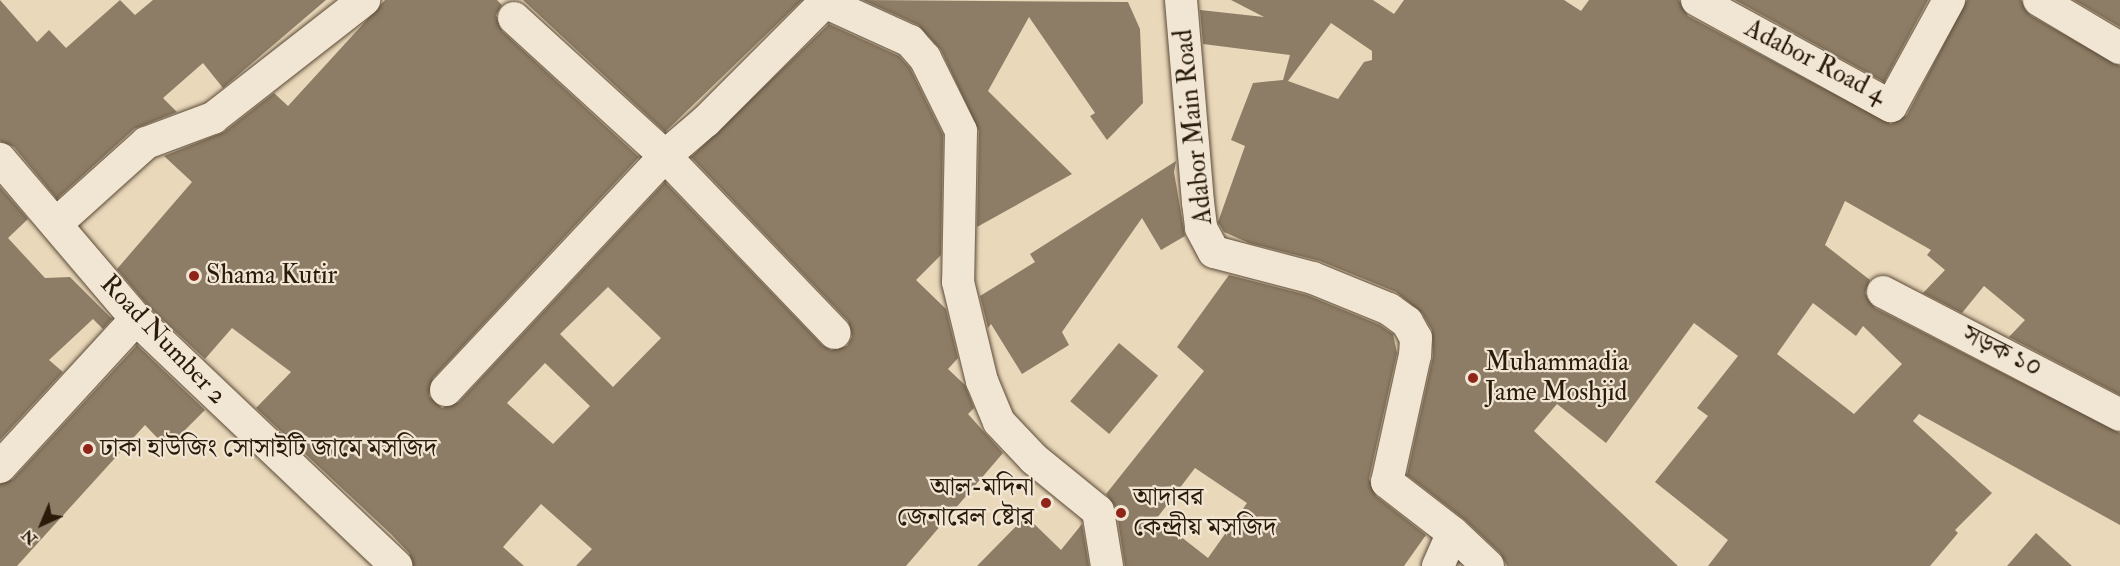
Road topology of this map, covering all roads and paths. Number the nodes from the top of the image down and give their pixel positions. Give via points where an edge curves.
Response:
1 (364, 0) edge
2 (1181, 0) edge
3 (1697, 0) edge
4 (1949, 0) edge
5 (2039, 0) edge
6 (821, 2) edge
7 (514, 18) dead end
8 (2120, 48) edge
9 (665, 156) junction
10 (4, 171) edge
11 (56, 224) junction
12 (1882, 292) dead end
13 (136, 319) junction
14 (835, 333) dead end
15 (446, 390) dead end
16 (2120, 415) edge
17 (0, 467) edge
18 (1453, 533) junction
19 (396, 566) edge
20 (1107, 566) edge
21 (1438, 566) edge
22 (1488, 566) edge

1 - 11 street via 213,118 146,143
2 - 18 street, Adabor Main Road via 1202,228 1214,252 1312,278 1389,309 1407,322 1416,338 1415,355 1387,482
3 - 4 street, Adabor Road 4 via 1891,106
5 - 8 street
6 - 9 street via 706,122
6 - 20 street via 910,41 925,58 961,131 958,282 982,381 999,422 1034,459 1098,511
7 - 9 street
9 - 14 street
9 - 15 street
10 - 11 street, Road Number 2
11 - 13 street, Road Number 2
12 - 16 street, সড়ক ১০
13 - 17 street
13 - 19 street, Road Number 2
18 - 21 street
18 - 22 street, Adabor Main Road

